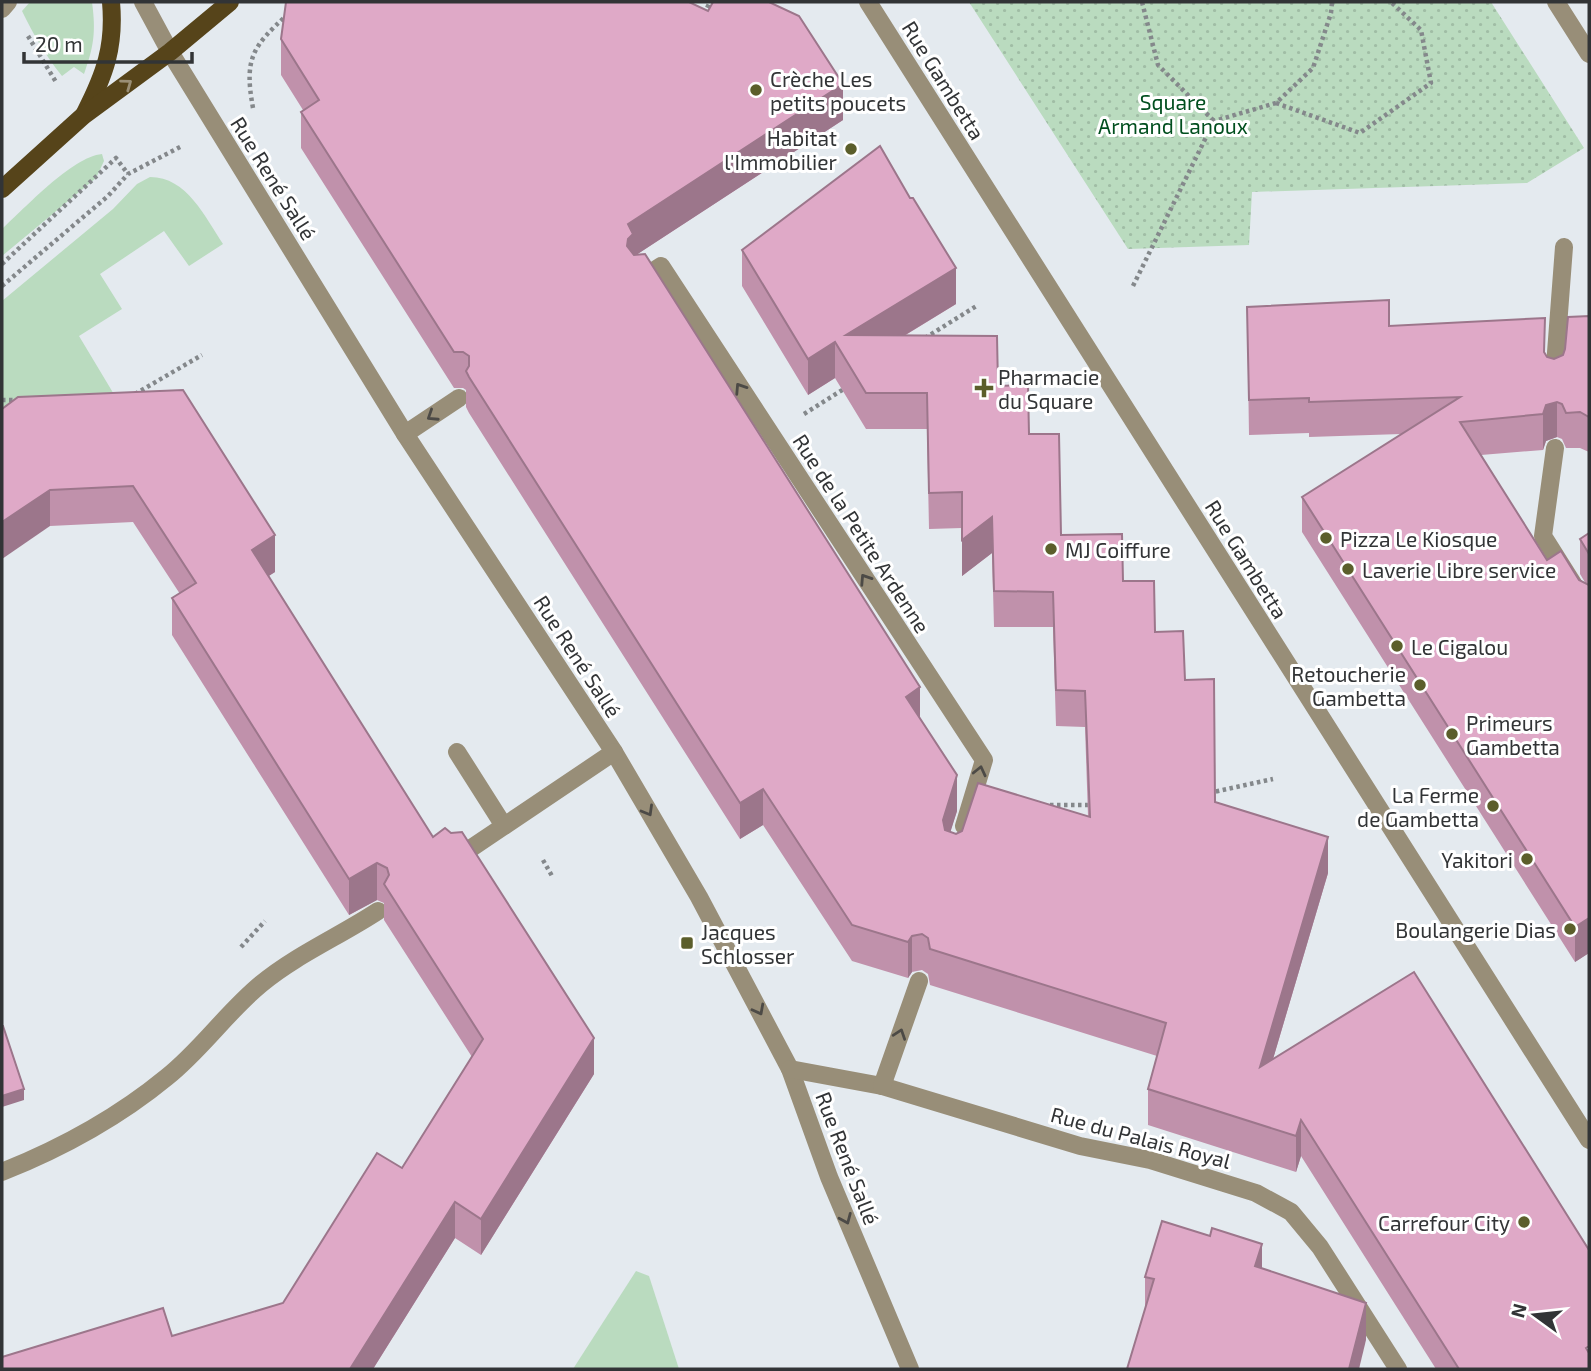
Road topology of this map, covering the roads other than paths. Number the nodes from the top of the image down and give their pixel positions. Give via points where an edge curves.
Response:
1 (8, 2) edge
2 (111, 2) edge
3 (143, 2) edge
4 (230, 2) edge
5 (868, 2) edge
6 (1556, 2) edge
7 (2, 9) edge
8 (170, 52) junction
9 (1589, 54) edge
10 (83, 116) junction
11 (2, 189) edge
12 (1564, 247) dead end
13 (638, 281) edge
14 (1554, 383) edge
15 (459, 398) edge
16 (405, 434) junction
17 (1555, 448) edge
18 (1589, 609) edge
19 (457, 752) dead end
20 (614, 752) junction
21 (504, 826) junction
22 (958, 846) edge
23 (455, 859) edge
24 (378, 911) edge
25 (919, 981) edge
26 (790, 1069) junction
27 (882, 1086) junction
28 (1589, 1140) edge
29 (2, 1172) edge
30 (909, 1369) edge
31 (1398, 1369) edge

1 - 7 street
2 - 10 main road via 112,41 105,72
3 - 8 street, Rue René Sallé
4 - 8 main road
5 - 28 street, Rue Gambetta
6 - 9 street
10 -> 8 main road
8 - 16 street, Rue René Sallé
10 - 11 main road
12 - 14 street
22 -> 13 street, Rue de la Petite Ardenne via 984,760 662,266
15 -> 16 street
16 - 20 street, Rue René Sallé
17 - 18 street via 1543,536
19 - 21 street
20 - 21 street
20 -> 26 street, Rue René Sallé via 699,897
21 - 23 street
24 - 29 street via 276,972 168,1076 107,1121 53,1152
27 -> 25 street
26 - 27 street, Rue du Palais Royal
26 -> 30 street, Rue René Sallé via 829,1177
27 - 31 street, Rue du Palais Royal via 1080,1146 1163,1164 1256,1193 1291,1212 1320,1247

